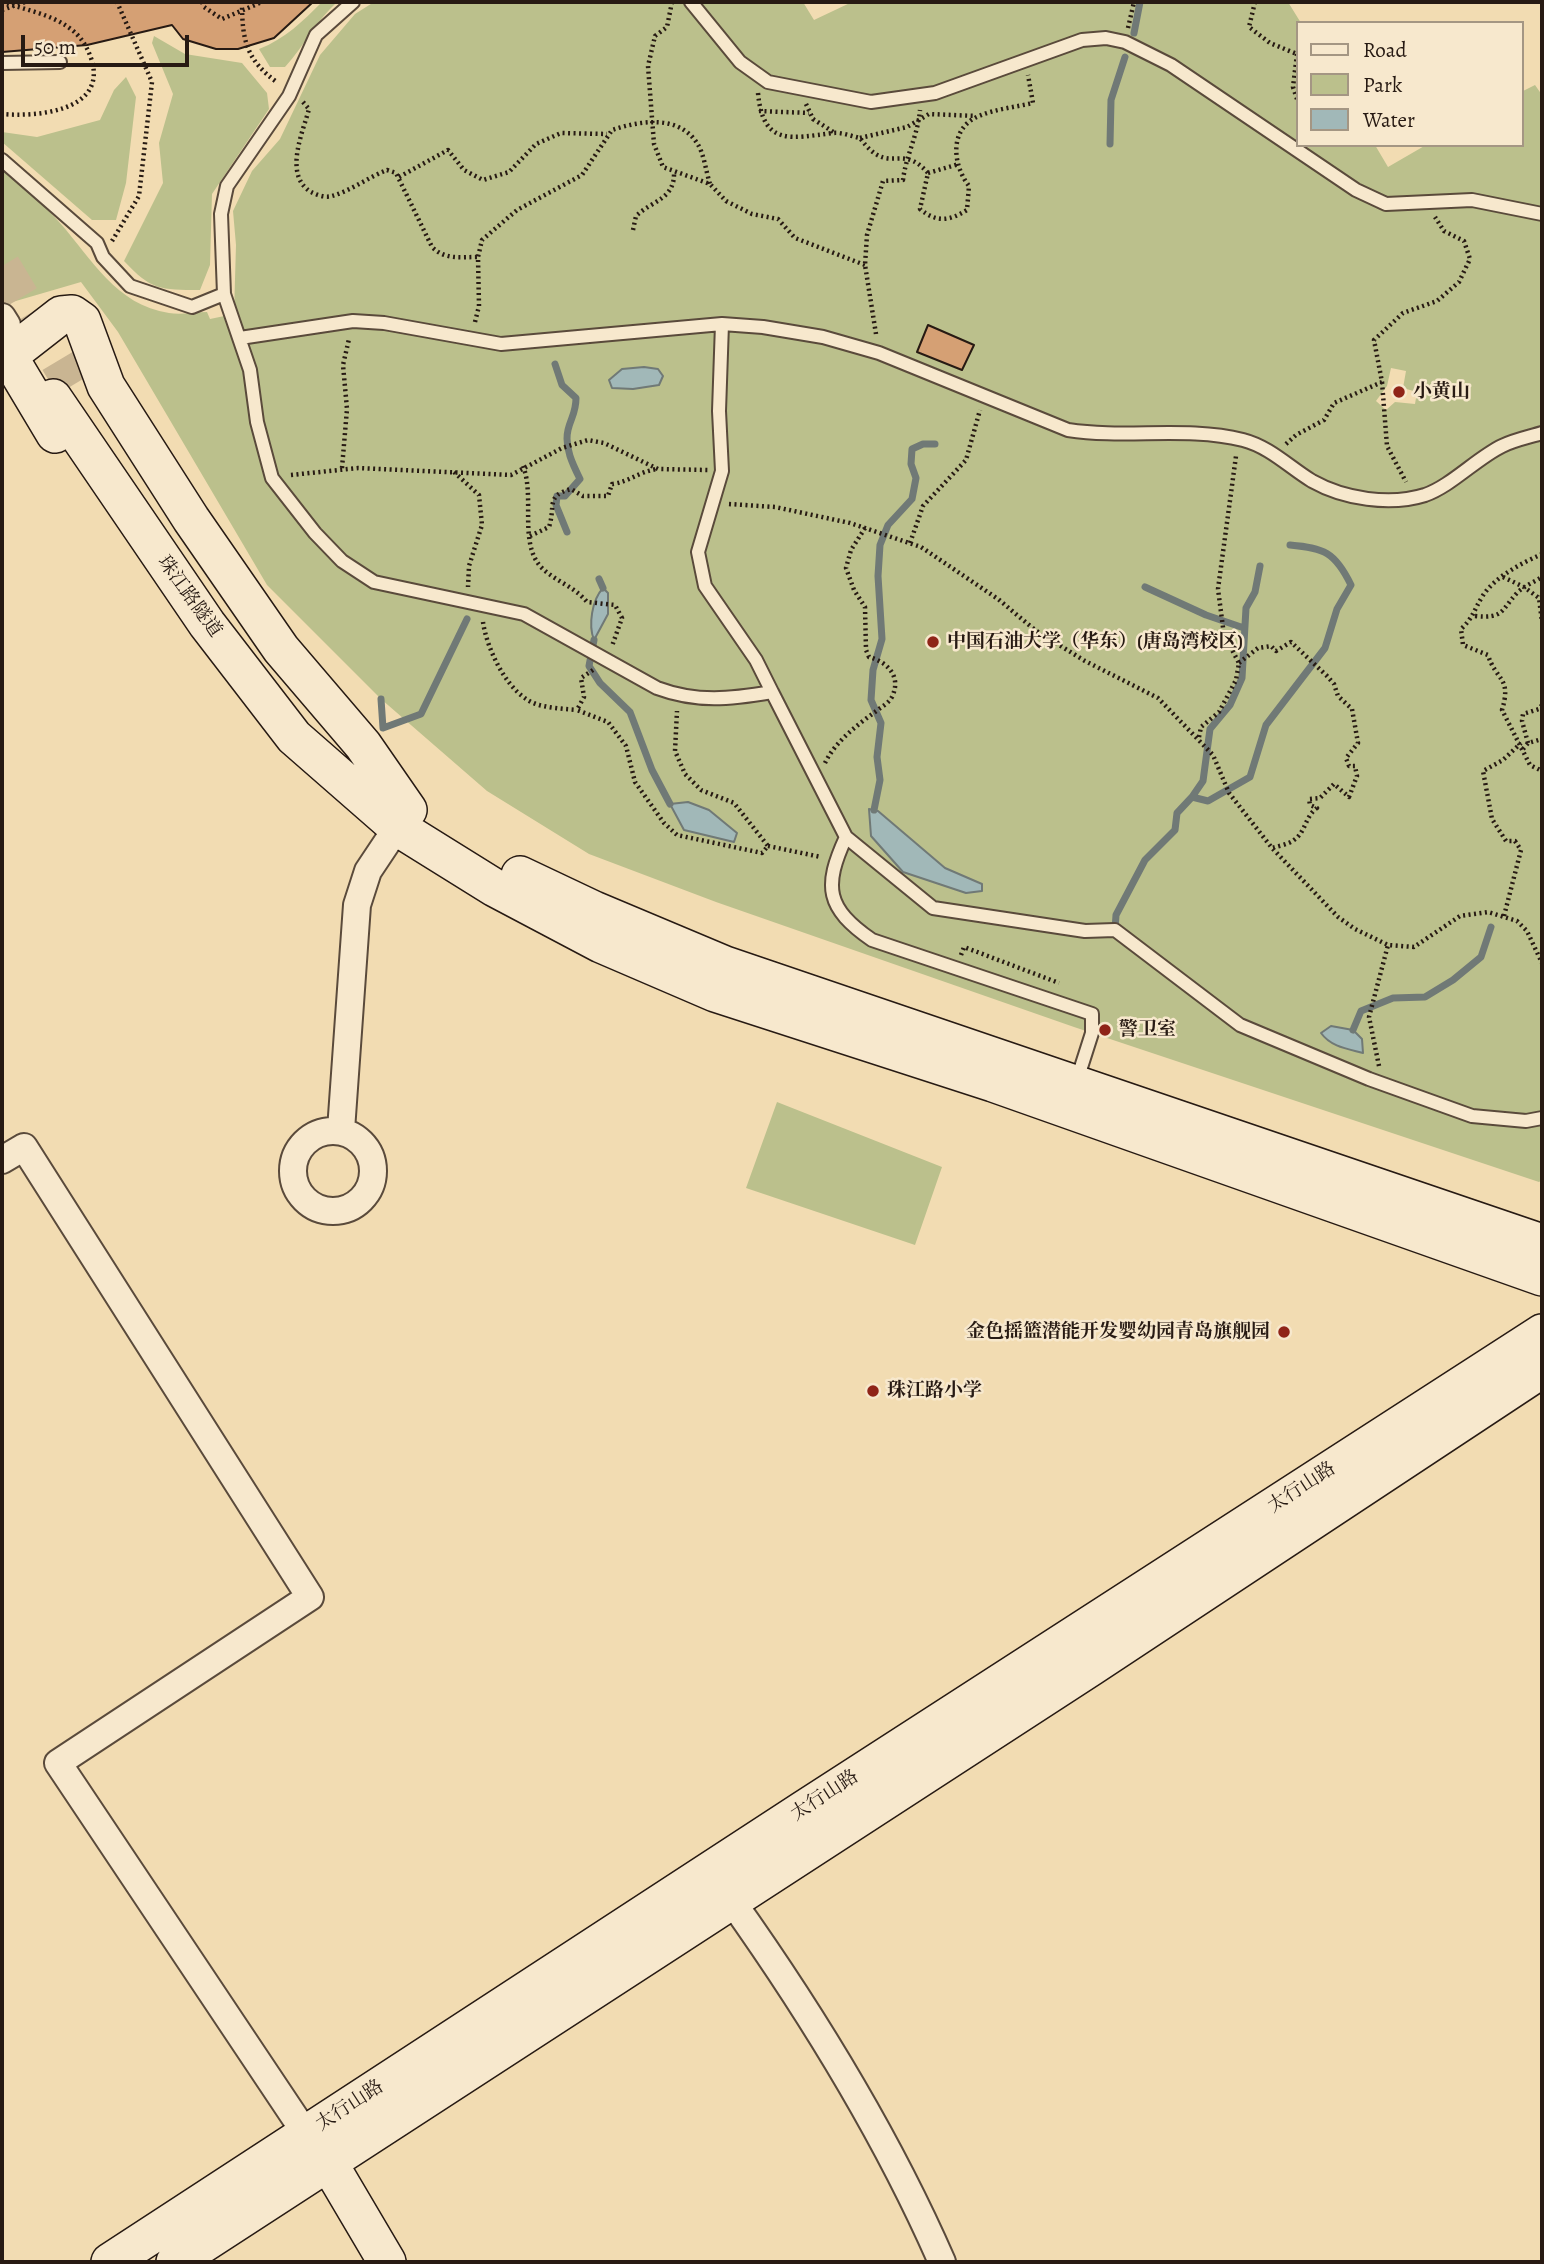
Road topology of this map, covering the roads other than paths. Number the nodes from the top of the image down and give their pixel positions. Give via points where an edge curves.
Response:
1 (353, 2) edge
2 (691, 2) edge
3 (60, 62) dead end
4 (2, 63) edge
5 (2, 160) edge
6 (1542, 215) edge
7 (224, 294) junction
8 (2, 317) edge
9 (722, 324) junction
10 (240, 338) junction
11 (5, 359) edge
12 (63, 392) tunnel mouth
13 (1542, 433) edge
14 (772, 692) junction
15 (403, 818) junction
16 (845, 837) junction
17 (1076, 1084) junction
18 (1542, 1118) edge
19 (341, 1130) dead end
20 (2, 1160) edge
21 (1542, 1244) edge
22 (1542, 1277) edge
23 (1542, 1333) edge
24 (1542, 1369) edge
25 (732, 1900) junction
26 (317, 2148) junction
27 (110, 2262) edge
28 (175, 2262) edge
29 (387, 2262) edge
30 (942, 2262) edge

1 - 7 lane via 316,35 290,94 227,186 221,214
2 - 6 lane via 740,62 768,82 871,102 922,95 1082,40 1125,42 1171,65 1356,190 1386,204 1472,200
3 - 4 lane
5 - 7 lane via 97,243 103,257 130,286 192,307
7 - 10 lane
8 - 11 street via 7,325
9 - 10 lane via 501,344 353,321
9 - 13 lane via 823,337 879,353 1068,430 1188,432 1241,440 1259,445 1313,481 1373,500 1426,495 1502,445
9 - 14 lane via 722,471 698,552 705,586 756,660
10 - 14 lane via 272,478 342,561 374,582 524,614 657,688 680,696 706,700
11 - 15 main road via 172,613 273,748 321,789
11 - 15 main road via 61,315 72,314 82,321 106,386 191,519 281,649 363,745
12 - 15 main road, 珠江路隧道 via 350,775
14 - 16 lane
15 - 17 main road via 594,910 725,965
15 - 19 street via 368,871 357,905
15 - 22 main road via 495,888 601,944 715,993 993,1083
16 - 17 lane via 830,879 838,913 872,940 1092,1014 1092,1033
16 - 18 lane via 933,908 1006,921 1115,930 1240,1026 1472,1116
17 - 21 main road
20 - 26 street via 24,1147 310,1597 58,1763
23 - 26 main road, 太行山路
24 - 25 main road, 太行山路
25 - 26 main road, 太行山路
25 - 30 street via 801,1998 914,2197
26 - 27 main road, 太行山路
26 - 28 main road, 太行山路
26 - 29 main road

